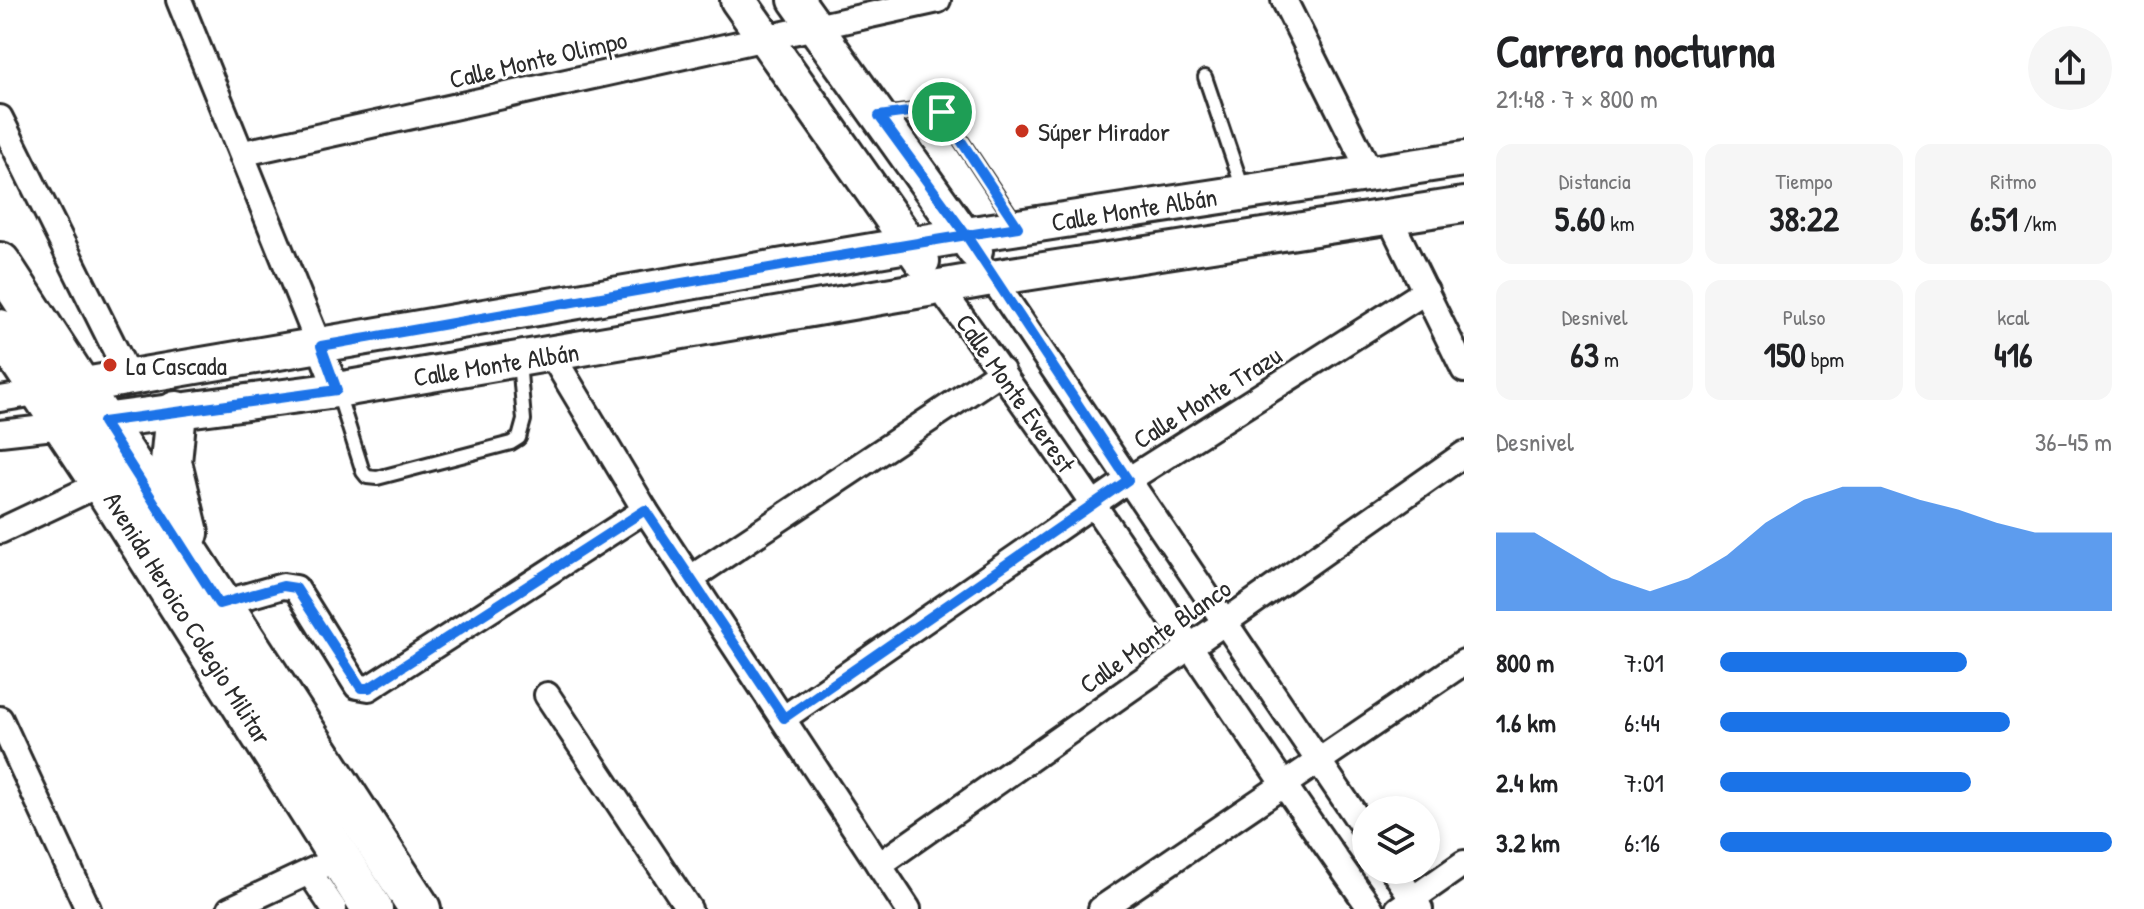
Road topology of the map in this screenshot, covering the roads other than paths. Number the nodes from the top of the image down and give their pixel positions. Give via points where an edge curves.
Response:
1 (179, 0) edge
2 (738, 0) edge
3 (938, 0) edge
4 (1284, 0) edge
5 (805, 13) edge
6 (764, 37) junction
7 (1205, 77) dead end
8 (879, 116) junction
9 (0, 118) edge
10 (244, 153) junction
11 (1464, 159) edge
12 (1370, 172) junction
13 (1244, 192) junction
14 (1464, 205) edge
15 (1388, 215) junction
16 (1018, 227) junction
17 (966, 235) junction
18 (911, 246) junction
19 (0, 263) edge
20 (992, 278) junction
21 (940, 288) junction
22 (1426, 291) junction
23 (0, 330) edge
24 (321, 346) junction
25 (552, 355) junction
26 (518, 360) junction
27 (1464, 370) edge
28 (1002, 371) junction
29 (128, 375) junction
30 (61, 389) junction
31 (337, 390) junction
32 (0, 399) edge
33 (176, 412) junction
34 (103, 422) junction
35 (63, 426) junction
36 (0, 433) edge
37 (1464, 454) edge
38 (1128, 480) junction
39 (102, 483) junction
40 (1093, 504) junction
41 (645, 510) junction
42 (0, 531) edge
43 (691, 578) junction
44 (209, 588) junction
45 (1225, 623) junction
46 (1189, 645) junction
47 (1464, 662) edge
48 (547, 695) dead end
49 (784, 718) junction
50 (0, 719) edge
51 (1316, 761) junction
52 (1282, 785) junction
53 (1352, 811) edge
54 (1464, 863) edge
55 (879, 865) junction
56 (324, 866) junction
57 (1400, 884) edge
58 (1410, 905) edge
59 (88, 909) edge
60 (230, 909) edge
61 (334, 909) edge
62 (372, 909) edge
63 (420, 909) edge
64 (689, 909) edge
65 (908, 909) edge
66 (1101, 909) edge
67 (1371, 909) edge

1 - 10 street
2 - 6 main road, Calle Monte Everest
3 - 5 street, Calle Monte Olimpo
4 - 12 street
5 - 6 street, Calle Monte Olimpo
5 - 8 main road, Calle Monte Everest
6 - 10 street, Calle Monte Olimpo
6 - 18 main road, Calle Monte Everest
7 - 13 lane
8 - 16 lane via 942,112
8 - 17 main road, Calle Monte Everest
9 - 29 street
10 - 24 street
11 - 12 main road, Calle Monte Albán
12 - 13 main road, Calle Monte Albán
13 - 16 main road, Calle Monte Albán
14 - 15 main road, Calle Monte Albán
15 - 20 main road, Calle Monte Albán
15 - 22 street
16 - 17 main road, Calle Monte Albán
17 - 18 main road, Calle Monte Albán
17 - 20 main road, Calle Monte Everest
18 - 21 main road, Calle Monte Everest
18 - 24 main road, Calle Monte Albán
19 - 30 main road, Avenida Heroico Colegio Militar
20 - 21 main road, Calle Monte Albán
20 - 38 street, Calle Monte Everest
21 - 25 main road, Calle Monte Albán
21 - 28 street, Calle Monte Everest
22 - 27 street
22 - 38 street, Calle Monte Trazu
23 - 30 main road, Avenida Heroico Colegio Militar
24 - 29 main road, Calle Monte Albán
24 - 31 street
25 - 26 main road, Calle Monte Albán
25 - 41 street
26 - 31 main road, Calle Monte Albán
26 - 31 lane via 524,420 519,438 377,478 363,472
28 - 40 street, Calle Monte Everest
28 - 43 street
29 - 30 main road, Calle Monte Albán
30 - 32 street, Calle Monte Albán
30 - 34 main road, Avenida Heroico Colegio Militar
30 - 35 main road, Avenida Heroico Colegio Militar
31 - 33 main road, Calle Monte Albán
33 - 34 main road, Calle Monte Albán
33 - 44 main road via 173,480
34 - 35 main road, Calle Monte Albán
34 - 44 main road, Avenida Heroico Colegio Militar
35 - 36 street, Calle Monte Albán
35 - 39 main road, Avenida Heroico Colegio Militar
37 - 45 street, Calle Monte Blanco
38 - 40 street, Calle Monte Trazu
38 - 45 street, Calle Monte Everest
39 - 42 street
39 - 56 main road, Avenida Heroico Colegio Militar
40 - 46 street, Calle Monte Everest
40 - 49 street, Calle Monte Trazu
41 - 43 street
41 - 44 street via 369,688 357,686 296,588
43 - 49 street
44 - 63 main road, Avenida Heroico Colegio Militar
45 - 46 street, Calle Monte Blanco
45 - 51 street, Calle Monte Everest
46 - 52 street, Calle Monte Everest
46 - 55 street, Calle Monte Blanco
47 - 51 street
48 - 64 street
49 - 55 street
50 - 59 street
51 - 52 street
51 - 53 street, Calle Monte Everest
52 - 66 street
52 - 67 street, Calle Monte Everest
54 - 58 street
55 - 65 street
56 - 60 street
56 - 61 street
56 - 62 main road, Avenida Heroico Colegio Militar
57 - 58 street

